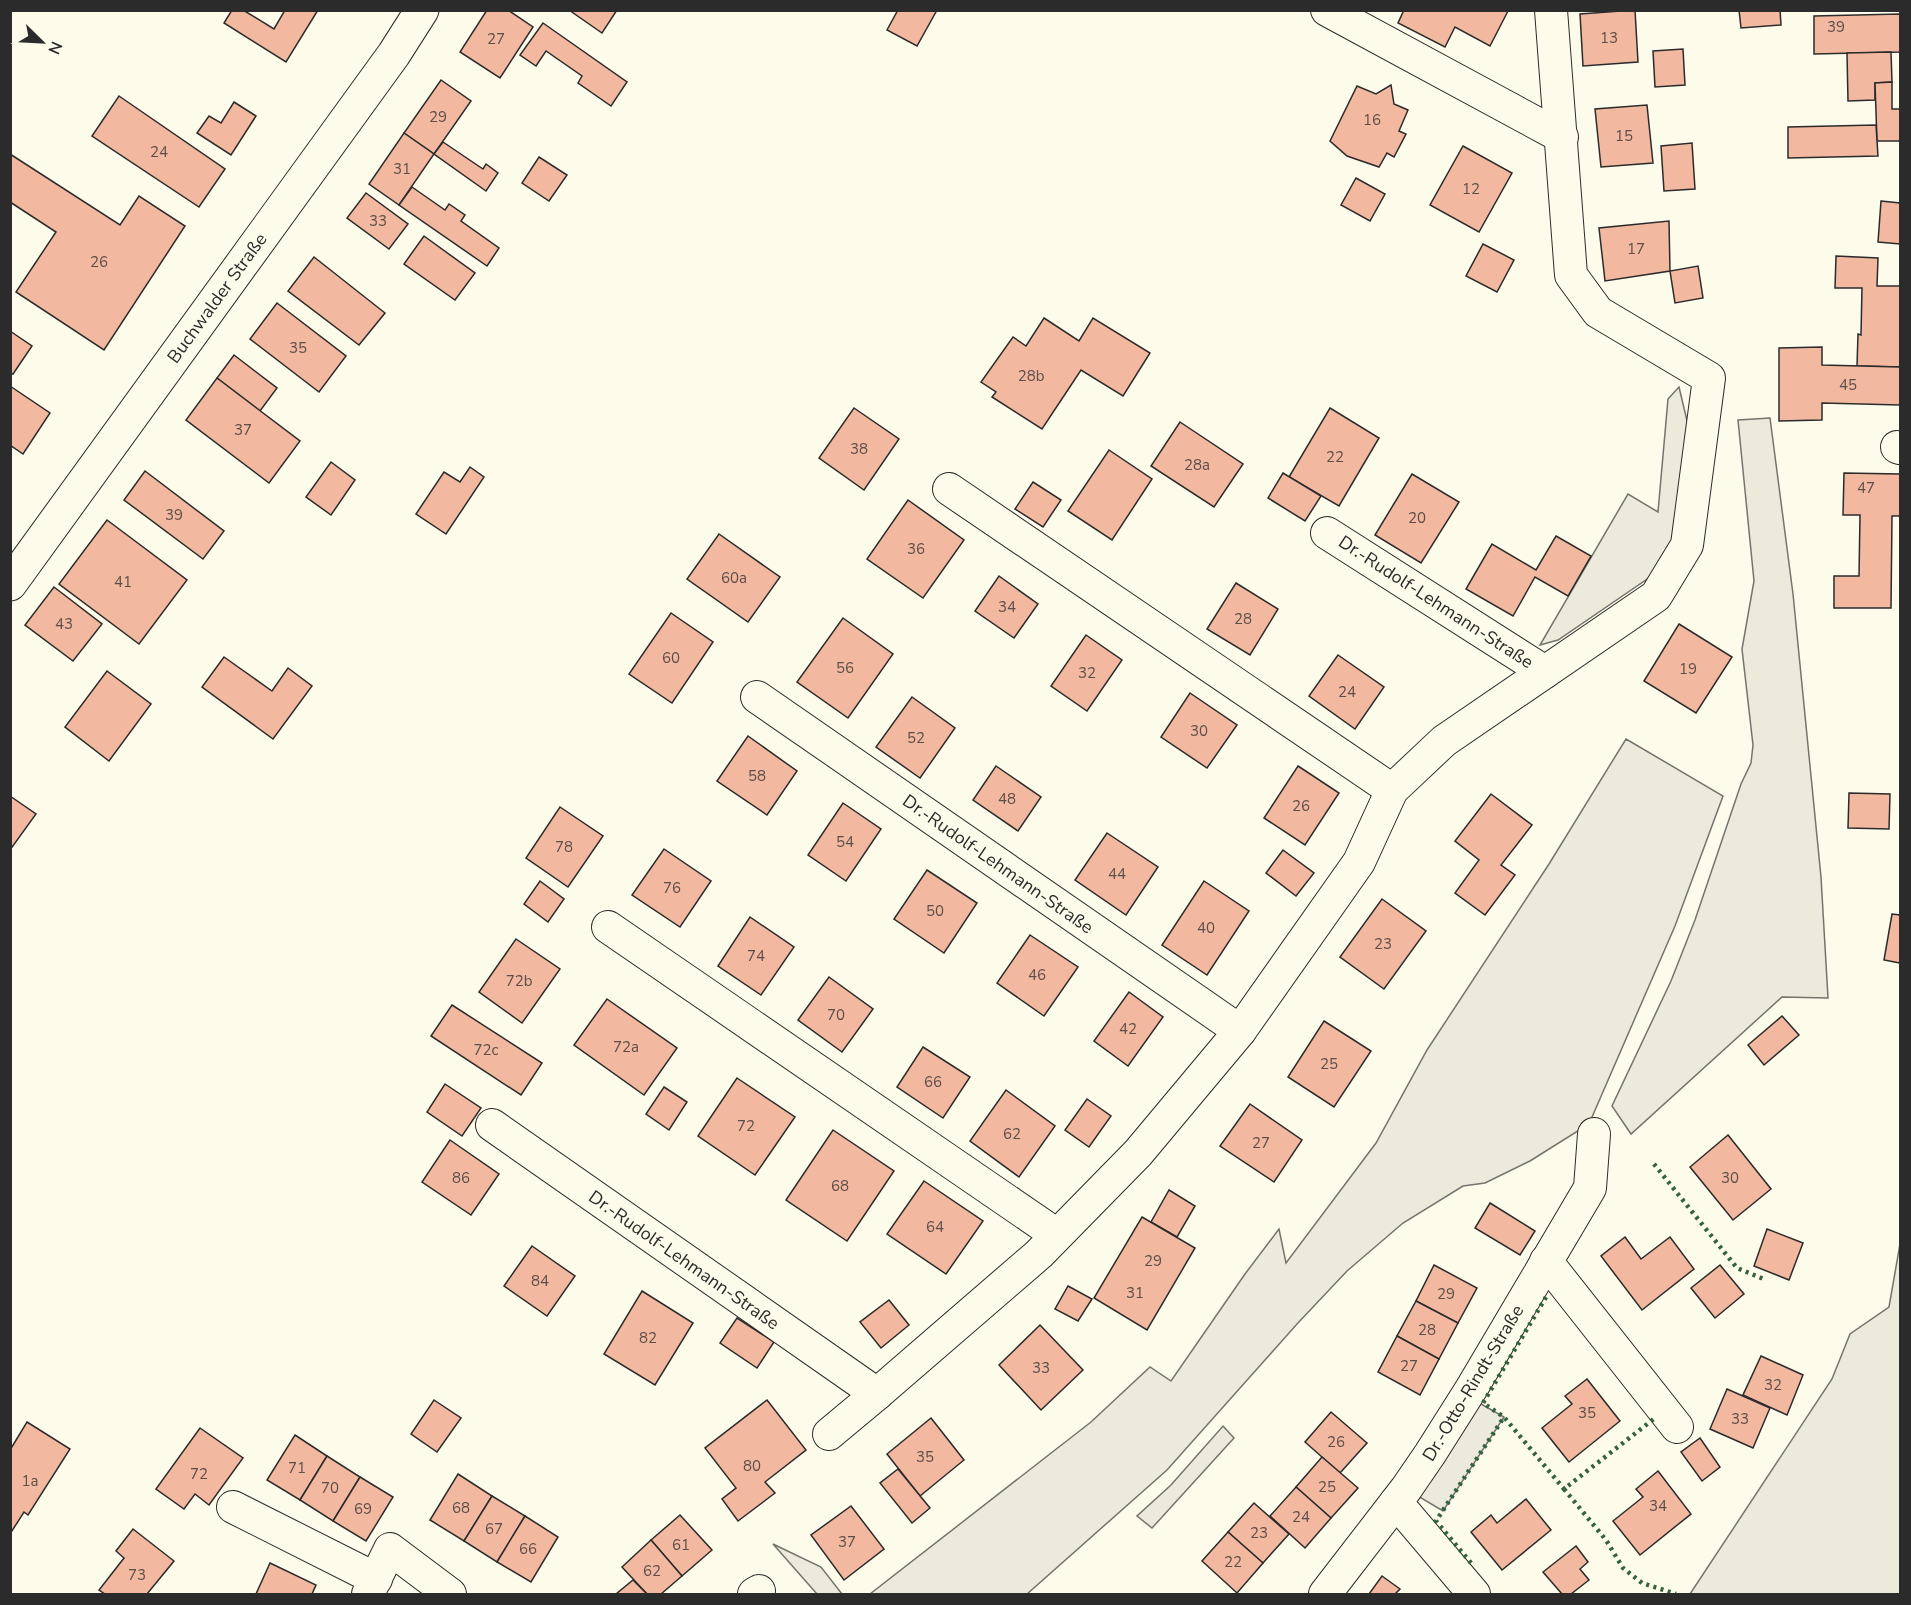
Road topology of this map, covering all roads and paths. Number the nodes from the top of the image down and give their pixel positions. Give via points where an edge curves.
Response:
1 (422, 10) edge
2 (1327, 10) edge
3 (1551, 10) edge
4 (1562, 137) junction
5 (949, 489) dead end
6 (1327, 532) dead end
7 (10, 584) edge
8 (1545, 672) junction
9 (757, 697) dead end
10 (1392, 790) junction
11 (608, 927) dead end
12 (1239, 1031) junction
13 (492, 1125) dead end
14 (1594, 1134) dead end
15 (1057, 1235) junction
16 (1546, 1261) junction
17 (877, 1394) junction
18 (1677, 1427) dead end
19 (829, 1434) dead end
20 (1396, 1502) junction
21 (234, 1507) dead end
22 (372, 1587) edge
23 (450, 1594) edge
24 (1325, 1594) edge
25 (1474, 1594) edge

1 - 7 street, Buchwalder Straße
2 - 4 street
3 - 4 street, Dr.-Rudolf-Lehmann-Straße
4 - 8 street, Dr.-Rudolf-Lehmann-Straße via 1571,274 1598,312 1709,378 1687,545 1656,596
5 - 10 street
6 - 8 street, Dr.-Rudolf-Lehmann-Straße
8 - 10 street, Dr.-Rudolf-Lehmann-Straße via 1444,741
9 - 12 street, Dr.-Rudolf-Lehmann-Straße
10 - 12 street, Dr.-Rudolf-Lehmann-Straße via 1359,862
11 - 15 street
12 - 15 street, Dr.-Rudolf-Lehmann-Straße via 1138,1153
13 - 17 street, Dr.-Rudolf-Lehmann-Straße
14 - 16 street, Dr.-Otto-Rindt-Straße via 1590,1188
15 - 17 street, Dr.-Rudolf-Lehmann-Straße
16 - 18 street
16 - 20 street, Dr.-Otto-Rindt-Straße via 1473,1386
17 - 19 street, Dr.-Rudolf-Lehmann-Straße
20 - 24 street, Dr.-Otto-Rindt-Straße
20 - 25 street
21 - 22 street
22 - 23 street via 390,1550

